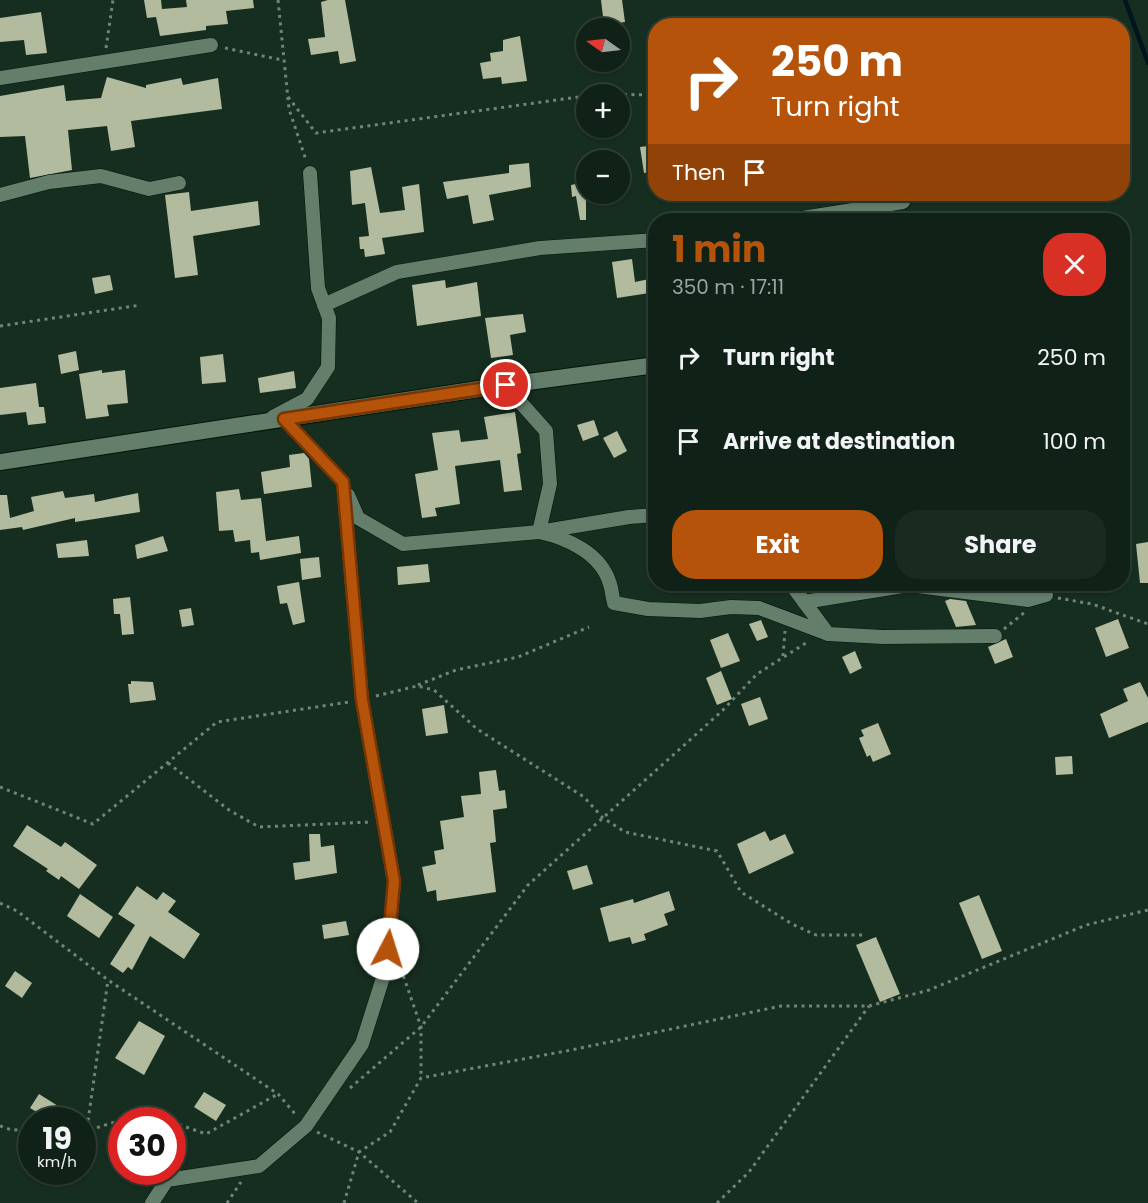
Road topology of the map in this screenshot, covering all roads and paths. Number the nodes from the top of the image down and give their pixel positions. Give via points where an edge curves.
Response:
1 (113, 0) edge
2 (278, 0) edge
3 (211, 45) joint
4 (282, 60) junction
5 (104, 62) junction
6 (0, 78) edge
7 (630, 95) edge
8 (648, 95) edge
9 (288, 97) junction
10 (576, 97) edge
11 (310, 173) joint
12 (179, 183) dead end
13 (0, 195) edge
14 (903, 202) dead end
15 (834, 213) edge
16 (648, 241) edge
17 (141, 305) dead end
18 (324, 305) junction
19 (0, 326) edge
20 (648, 366) edge
21 (506, 385) junction
22 (284, 419) junction
23 (264, 422) junction
24 (0, 462) edge
25 (343, 482) junction
26 (648, 516) edge
27 (539, 532) junction
28 (796, 591) edge
29 (872, 591) edge
30 (957, 591) edge
31 (1046, 596) junction
32 (804, 602) junction
33 (1148, 624) edge
34 (589, 627) dead end
35 (828, 634) junction
36 (995, 636) joint
37 (417, 686) junction
38 (362, 700) junction
39 (168, 763) junction
40 (0, 788) edge
41 (603, 818) junction
42 (384, 823) junction
43 (0, 903) edge
44 (1148, 910) edge
45 (864, 935) dead end
46 (400, 965) dead end
47 (108, 980) junction
48 (869, 1006) junction
49 (421, 1028) junction
50 (421, 1078) junction
51 (350, 1088) dead end
52 (278, 1094) junction
53 (88, 1107) edge
54 (0, 1126) edge
55 (306, 1126) junction
56 (186, 1127) edge
57 (18, 1130) edge
58 (359, 1152) junction
59 (252, 1167) junction
60 (152, 1203) edge
61 (227, 1203) edge
62 (344, 1203) edge
63 (418, 1203) edge
64 (717, 1203) edge

1 - 5 path
2 - 4 path
3 - 4 path
3 - 5 street
4 - 9 path
5 - 6 street
7 - 8 path
9 - 10 path via 316,133
9 - 11 path
11 - 18 street via 318,288
12 - 13 street via 149,189 101,176 49,182
14 - 15 street
16 - 18 street via 540,248 397,272
17 - 19 path
18 - 23 street via 329,318 328,367 307,399
20 - 21 street
21 - 22 street
21 - 27 street via 546,431 550,484
22 - 23 street
22 - 25 street
23 - 24 street
25 - 27 street via 358,518 403,544
25 - 38 street
26 - 27 street
27 - 35 street via 558,536 595,558 610,582 614,603 700,611 759,608
28 - 32 street
29 - 32 street
30 - 31 street via 1028,600
31 - 33 path via 1092,604
31 - 36 path
32 - 35 street
34 - 37 path via 518,657 456,670
35 - 36 street
35 - 41 path via 809,641 757,674 721,712
37 - 38 path
37 - 41 path via 434,690 477,729 584,797
38 - 39 path via 217,722
38 - 42 street
39 - 40 path via 93,824
39 - 42 path via 229,810 259,827
41 - 45 path via 625,832 717,851 741,892 800,928 816,935
41 - 49 path via 528,885
42 - 55 street via 394,881 387,965 362,1044
43 - 47 path via 17,911
44 - 48 path via 1086,925 929,990
46 - 49 path
47 - 52 path
47 - 53 path
48 - 50 path via 782,1006
48 - 64 path via 749,1172
49 - 50 path
49 - 51 path
50 - 58 path via 390,1132
52 - 55 path
52 - 56 path via 206,1134
54 - 57 path
55 - 58 path
55 - 59 street via 260,1166
58 - 62 path
58 - 63 path
59 - 60 street via 167,1180
59 - 61 path

